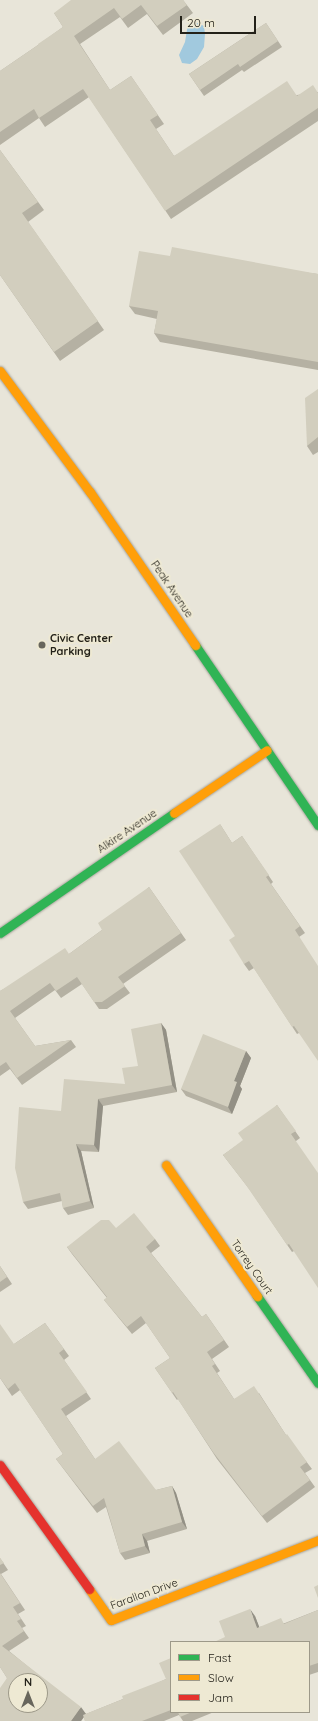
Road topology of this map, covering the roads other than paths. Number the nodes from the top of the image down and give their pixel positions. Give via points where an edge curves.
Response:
1 (0, 371) edge
2 (267, 750) junction
3 (318, 825) edge
4 (0, 933) edge
5 (166, 1165) dead end
6 (318, 1383) edge
7 (0, 1465) edge
8 (318, 1540) edge

1 - 2 street, Peak Avenue via 90,492
2 - 3 street, Peak Avenue
2 - 4 street, Alkire Avenue
5 - 6 street, Torrey Court
7 - 8 street, Farallon Drive via 111,1620

